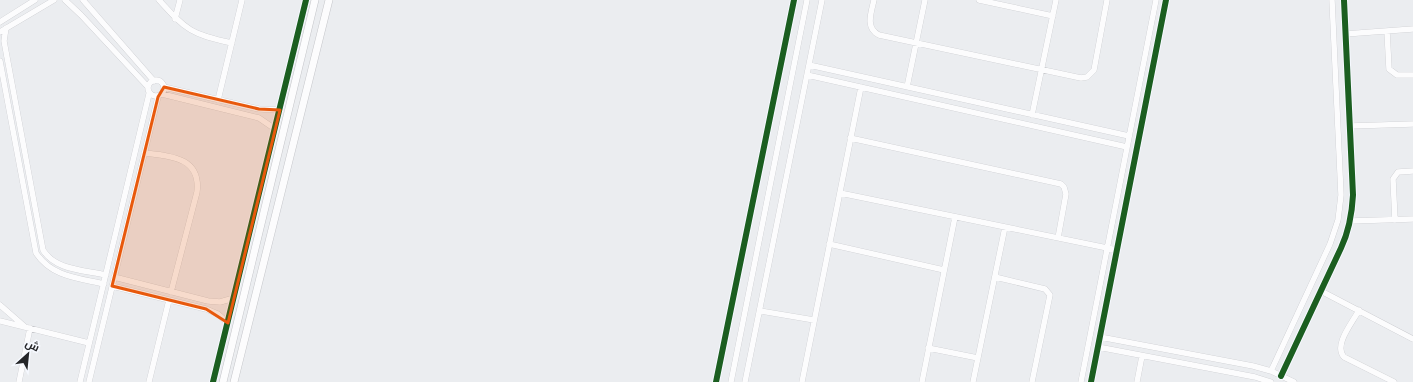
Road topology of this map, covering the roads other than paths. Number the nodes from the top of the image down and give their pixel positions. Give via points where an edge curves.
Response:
1 (35, 0) edge
2 (54, 0) edge
3 (65, 0) edge
4 (82, 0) edge
5 (159, 0) edge
6 (180, 0) edge
7 (242, 0) edge
8 (306, 0) edge
9 (315, 0) edge
10 (329, 0) edge
11 (794, 0) edge
12 (807, 0) edge
13 (822, 0) edge
14 (874, 0) edge
15 (925, 0) edge
16 (979, 0) edge
17 (1056, 0) edge
18 (1108, 0) edge
19 (1156, 0) edge
20 (1166, 0) edge
21 (1332, 0) edge
22 (1344, 0) edge
23 (1053, 16) junction
24 (175, 19) junction
25 (0, 22) edge
26 (6, 28) junction
27 (1413, 29) edge
28 (1387, 31) junction
29 (0, 32) edge
30 (1345, 34) junction
31 (916, 42) junction
32 (232, 43) junction
33 (0, 61) edge
34 (809, 65) junction
35 (1041, 70) junction
36 (807, 75) junction
37 (1413, 75) edge
38 (154, 81) junction
39 (164, 86) junction
40 (148, 87) junction
41 (860, 87) junction
42 (907, 87) junction
43 (149, 94) junction
44 (160, 95) junction
45 (6, 96) junction
46 (0, 100) edge
47 (218, 100) junction
48 (280, 110) junction
49 (1032, 115) junction
50 (1413, 124) edge
51 (1350, 126) junction
52 (275, 129) junction
53 (1129, 136) junction
54 (850, 138) junction
55 (1127, 147) junction
56 (144, 153) junction
57 (1413, 171) edge
58 (840, 192) junction
59 (955, 217) junction
60 (1413, 219) edge
61 (1395, 220) junction
62 (1350, 221) junction
63 (1005, 227) junction
64 (1058, 238) junction
65 (829, 244) junction
66 (1107, 248) junction
67 (1117, 250) junction
68 (944, 270) junction
69 (106, 275) junction
70 (114, 277) junction
71 (995, 277) junction
72 (104, 284) junction
73 (112, 286) junction
74 (1321, 291) junction
75 (171, 292) junction
76 (234, 298) junction
77 (168, 300) junction
78 (208, 301) junction
79 (0, 305) edge
80 (206, 309) junction
81 (1359, 310) junction
82 (760, 311) junction
83 (814, 320) junction
84 (0, 321) edge
85 (228, 323) junction
86 (28, 328) junction
87 (1100, 337) junction
88 (1413, 339) edge
89 (89, 343) junction
90 (928, 348) junction
91 (1098, 348) junction
92 (1142, 356) junction
93 (978, 358) junction
94 (1270, 371) junction
95 (1281, 376) junction
96 (19, 382) edge
97 (80, 382) edge
98 (89, 382) edge
99 (149, 382) edge
100 (213, 382) edge
101 (223, 382) edge
102 (234, 382) edge
103 (716, 382) edge
104 (731, 382) edge
105 (745, 382) edge
106 (802, 382) edge
107 (922, 382) edge
108 (974, 382) edge
109 (1032, 382) edge
110 (1081, 382) edge
111 (1091, 382) edge
112 (1137, 382) edge
113 (1271, 382) edge
114 (1294, 382) edge
115 (1394, 382) edge

1 - 25 street
2 - 26 street
3 - 40 street
4 - 38 street
5 - 24 street
6 - 24 street
7 - 32 street
8 - 48 street
9 - 101 main road
10 - 102 main road
11 - 103 street
12 - 104 street
13 - 34 street
14 - 31 street via 870,21 874,32
15 - 31 street
16 - 23 street
17 - 23 street
18 - 35 street via 1095,66 1090,75 1081,78
19 - 53 street
20 - 67 street
21 - 94 street via 1340,212 1330,244
22 - 30 street
23 - 35 street
24 - 32 street via 199,35
26 - 29 street
26 - 69 street via 4,41 43,250 54,263
27 - 28 street
28 - 30 street
28 - 37 street via 1389,69 1397,75
30 - 51 street
31 - 35 street
31 - 42 street
32 - 47 street
33 - 45 street
34 - 36 street
34 - 42 street
35 - 49 street
36 - 41 street
36 - 82 street
38 - 39 street via 161,82
38 - 40 street
39 - 44 street
39 - 47 street
40 - 43 street
41 - 54 street
41 - 55 street
42 - 49 street
43 - 44 street
43 - 69 street
44 - 52 street via 259,118
44 - 56 street
45 - 46 street
45 - 72 street via 36,253 42,263 51,270
47 - 48 street via 259,110
48 - 52 street
49 - 53 street
50 - 51 street
51 - 62 street via 1353,195
52 - 76 street
53 - 55 street
54 - 58 street
54 - 64 street via 1061,184 1066,194
55 - 66 street
56 - 70 street
56 - 75 street via 180,160 196,175 197,192
57 - 61 street via 1398,172 1393,179
58 - 59 street
58 - 65 street
59 - 63 street
59 - 68 street
60 - 61 street
61 - 62 street
62 - 74 street via 1345,240
63 - 64 street
63 - 71 street
64 - 66 street
65 - 68 street
65 - 83 street
66 - 67 street
66 - 110 street
67 - 87 street
68 - 90 street
69 - 72 street
70 - 73 street
70 - 75 street
71 - 93 street
71 - 109 street via 1045,289 1050,295
72 - 89 street
73 - 77 street
73 - 98 street
74 - 81 street
74 - 95 street
75 - 78 street
76 - 78 street via 220,302
76 - 85 street
77 - 80 street
77 - 99 street
78 - 80 street
79 - 86 street
80 - 85 street via 218,314
81 - 88 street
81 - 115 street via 1340,345 1341,352 1344,357
82 - 83 street
82 - 105 street
83 - 106 street
84 - 86 street
85 - 100 street
86 - 89 street
86 - 96 street
87 - 91 street
87 - 94 street
89 - 97 street
90 - 93 street
90 - 107 street
91 - 92 street
91 - 111 street
92 - 112 street
92 - 113 street
93 - 108 street
94 - 95 street
95 - 114 street

